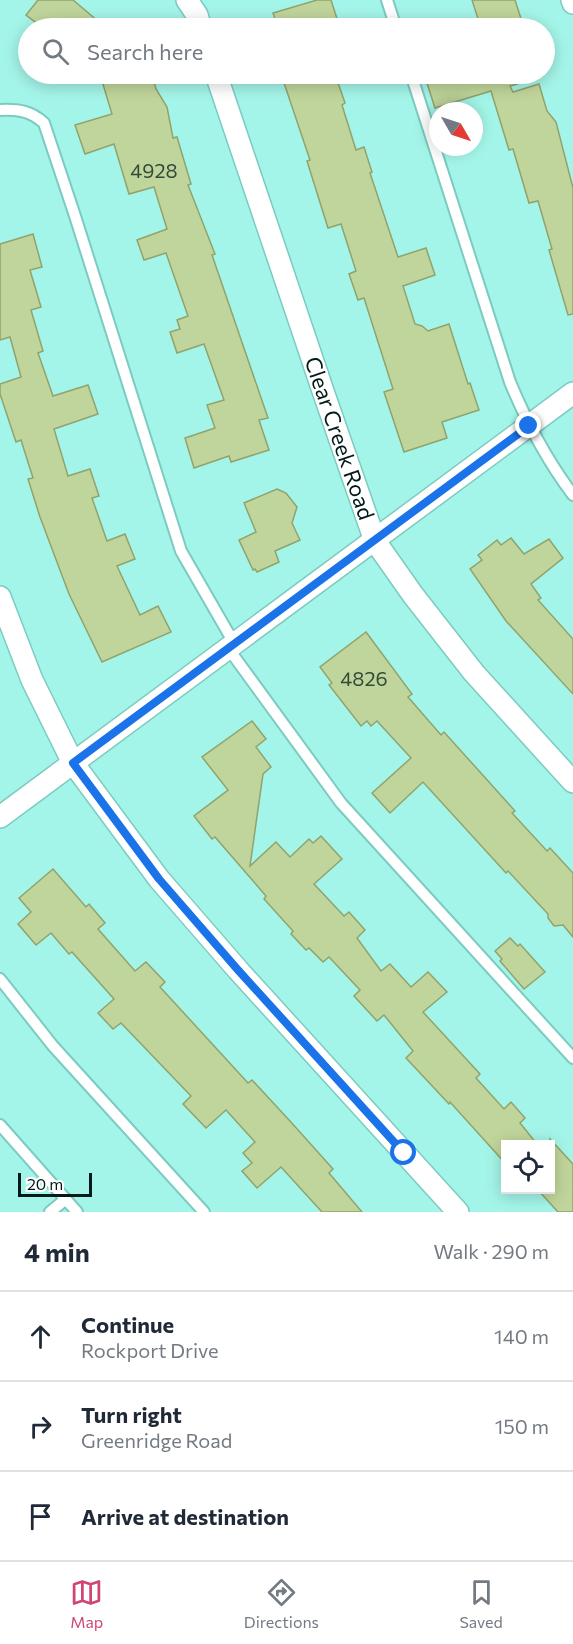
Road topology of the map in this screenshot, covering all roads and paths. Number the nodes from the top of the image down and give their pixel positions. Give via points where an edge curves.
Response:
1 (188, 0) edge
2 (387, 0) edge
3 (198, 18) edge
4 (393, 18) edge
5 (219, 84) edge
6 (414, 84) edge
7 (0, 110) edge
8 (573, 393) edge
9 (529, 426) junction
10 (573, 495) edge
11 (375, 541) junction
12 (0, 597) edge
13 (231, 645) junction
14 (73, 763) junction
15 (573, 782) edge
16 (0, 817) edge
17 (0, 979) edge
18 (573, 1058) edge
19 (0, 1125) edge
20 (66, 1199) junction
21 (50, 1212) edge
22 (77, 1212) edge
23 (204, 1212) edge
24 (458, 1212) edge

1 - 3 street
2 - 4 lane
5 - 11 street, Clear Creek Road
6 - 9 lane via 510,382
7 - 13 lane via 14,109 34,115 44,123 181,551
8 - 9 street
9 - 10 lane
9 - 11 street
11 - 13 street
11 - 15 street, Clear Creek Road via 474,673
12 - 14 street via 32,680
13 - 14 street
13 - 18 lane via 340,803
14 - 16 street
14 - 24 street via 159,879
17 - 23 lane via 53,1046
19 - 20 lane
20 - 21 lane
20 - 22 lane

